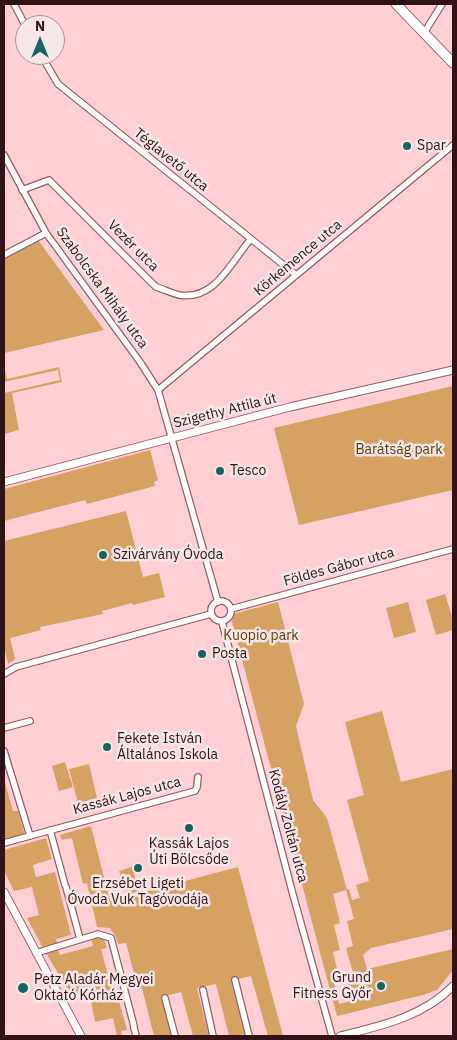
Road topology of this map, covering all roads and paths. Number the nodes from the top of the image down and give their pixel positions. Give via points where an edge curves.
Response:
1 (396, 4) edge
2 (442, 4) edge
3 (424, 33) junction
4 (453, 63) edge
5 (47, 65) edge
6 (453, 145) edge
7 (4, 155) edge
8 (22, 190) junction
9 (46, 232) junction
10 (250, 240) junction
11 (4, 255) edge
12 (296, 275) junction
13 (453, 370) edge
14 (158, 390) junction
15 (172, 437) junction
16 (4, 482) edge
17 (453, 549) edge
18 (218, 602) junction
19 (231, 609) junction
20 (211, 614) junction
21 (222, 622) junction
22 (4, 674) edge
23 (30, 721) dead end
24 (4, 728) edge
25 (4, 752) edge
26 (198, 777) dead end
27 (50, 830) junction
28 (30, 836) junction
29 (4, 843) edge
30 (4, 892) edge
31 (80, 939) junction
32 (36, 953) junction
33 (235, 980) dead end
34 (453, 986) edge
35 (203, 990) dead end
36 (165, 998) dead end
37 (81, 1036) edge
38 (136, 1036) edge
39 (175, 1036) edge
40 (213, 1036) edge
41 (250, 1036) edge
42 (332, 1036) edge
43 (340, 1036) edge

1 - 3 main road
2 - 3 street
3 - 4 main road
5 - 10 street, Téglavető utca via 58,84
6 - 12 street, Körkemence utca
7 - 8 street, Szabolcska Mihály utca
8 - 9 street, Szabolcska Mihály utca
8 - 10 street, Vezér utca via 49,180 156,287 180,295 199,294 220,280
9 - 11 street
9 - 14 street, Szabolcska Mihály utca
10 - 12 street, Téglavető utca
12 - 14 street, Körkemence utca
13 - 15 street, Szigethy Attila út
14 - 15 street, Szabolcska Mihály utca
15 - 16 street, Szigethy Attila út
15 - 18 street
17 - 19 street, Földes Gábor utca
18 - 19 street via 226,602
18 - 20 street via 212,606
19 - 21 street via 230,616
20 - 21 street
20 - 22 street via 16,667
21 - 42 street, Kodály Zoltán utca
23 - 24 street
25 - 28 street
26 - 27 street, Kassák Lajos utca via 195,790
27 - 28 street, Kassák Lajos utca
27 - 31 street
28 - 29 street, Kassák Lajos utca
30 - 32 street
31 - 32 street
31 - 38 street via 98,934 111,938
32 - 37 street
33 - 41 street
34 - 43 street via 436,1002 412,1015
35 - 40 street
36 - 39 street

